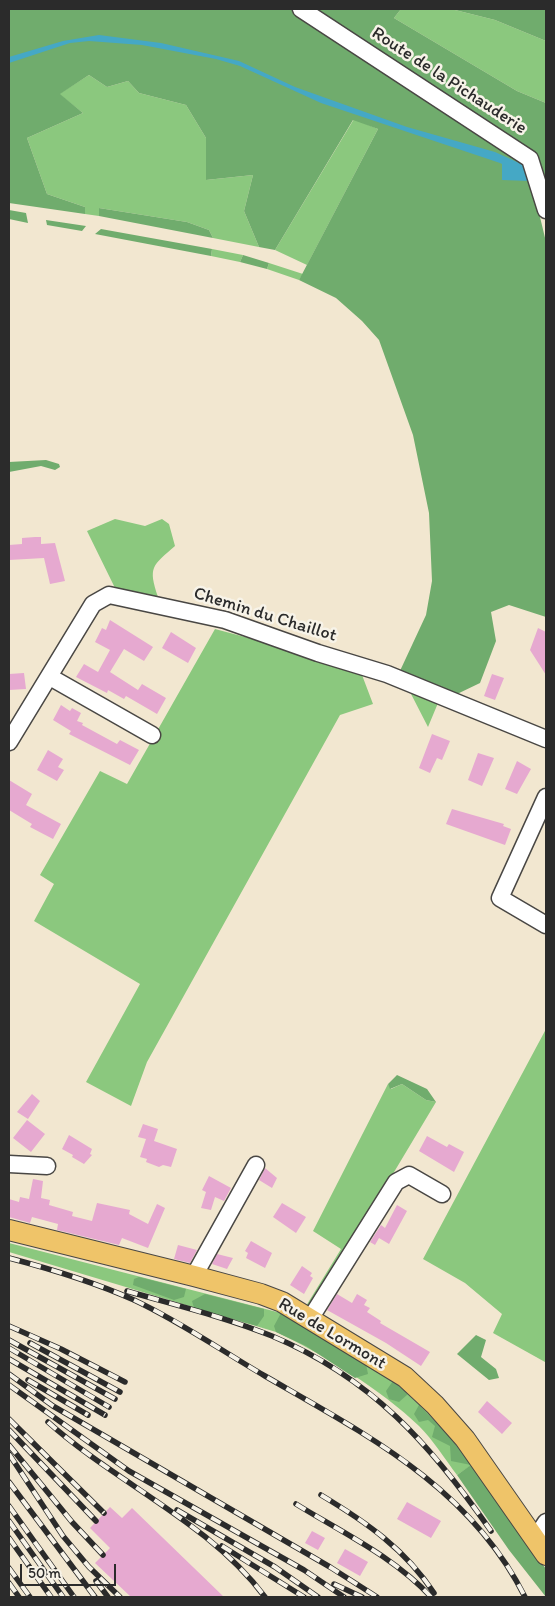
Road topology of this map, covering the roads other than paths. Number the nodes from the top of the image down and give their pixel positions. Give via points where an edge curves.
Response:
1 (301, 9) edge
2 (546, 210) edge
3 (50, 677) junction
4 (152, 735) dead end
5 (546, 739) edge
6 (9, 742) edge
7 (546, 797) edge
8 (546, 925) edge
9 (9, 1164) edge
10 (256, 1165) dead end
11 (46, 1166) dead end
12 (442, 1194) dead end
13 (9, 1230) edge
14 (194, 1276) junction
15 (310, 1319) junction
16 (546, 1522) edge
17 (541, 1547) edge

1 - 2 street, Route de la Pichauderie via 530,159
3 - 4 street
3 - 5 street, Chemin du Chaillot via 93,604 109,595 225,620 387,674
3 - 6 street, Chemin du Chaillot
7 - 8 street via 500,898
9 - 11 street
10 - 14 street
12 - 15 street via 409,1175 396,1182
13 - 14 main road, Rue de Lormont
14 - 15 main road, Rue de Lormont via 261,1294
15 - 17 main road, Rue de Lormont via 405,1377 435,1406 465,1439
16 - 17 street

